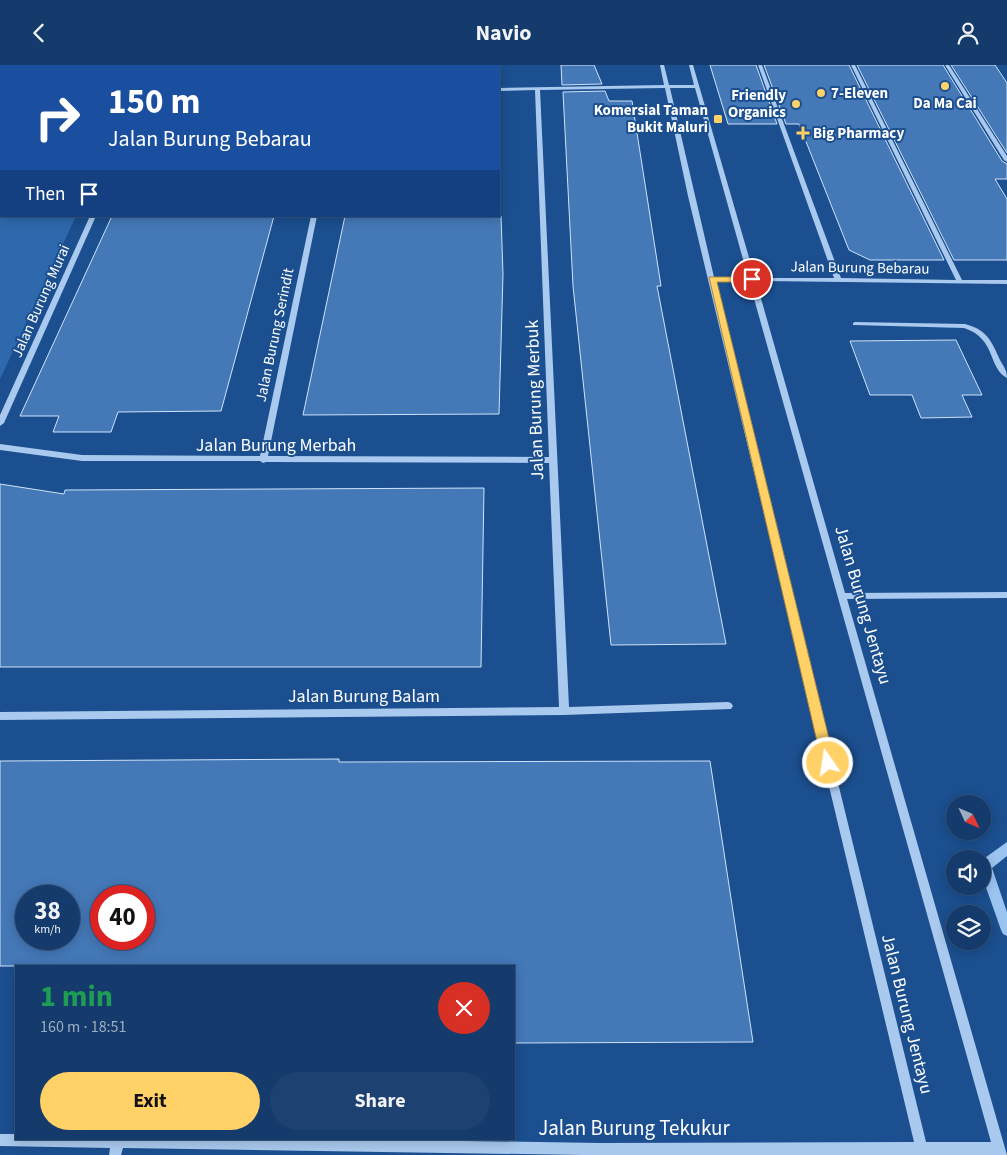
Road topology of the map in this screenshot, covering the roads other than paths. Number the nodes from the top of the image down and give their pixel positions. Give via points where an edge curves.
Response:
1 (662, 65) edge
2 (691, 65) edge
3 (760, 65) edge
4 (853, 65) edge
5 (947, 65) edge
6 (697, 86) junction
7 (668, 87) junction
8 (537, 88) junction
9 (500, 89) edge
10 (1007, 160) edge
11 (93, 217) edge
12 (314, 217) edge
13 (712, 279) junction
14 (752, 279) junction
15 (838, 280) junction
16 (960, 282) junction
17 (1007, 282) edge
18 (855, 324) dead end
19 (1007, 376) edge
20 (0, 423) edge
21 (0, 447) edge
22 (263, 460) junction
23 (553, 460) junction
24 (1007, 595) edge
25 (842, 596) junction
26 (728, 706) dead end
27 (564, 711) junction
28 (0, 716) edge
29 (0, 1140) edge
30 (118, 1141) junction
31 (600, 1152) edge
32 (922, 1152) edge
33 (1000, 1152) edge
34 (115, 1155) edge

1 - 7 street, Jalan Burung Jentayu
2 - 6 street, Jalan Burung Jentayu
3 - 15 street
4 - 16 street
5 - 10 street
6 - 7 street
6 - 14 street, Jalan Burung Jentayu
7 - 8 street
7 - 13 street, Jalan Burung Jentayu
8 - 9 street
8 - 23 street, Jalan Burung Merbuk
11 - 20 street, Jalan Burung Murai
12 - 22 street, Jalan Burung Serindit
13 - 14 street, Jalan Burung Bebarau
13 - 32 street, Jalan Burung Jentayu
14 - 15 street, Jalan Burung Bebarau
14 - 25 street, Jalan Burung Jentayu
15 - 16 street, Jalan Burung Bebarau
16 - 17 street, Jalan Burung Bebarau
18 - 19 street via 978,329 987,337
21 - 22 street, Jalan Burung Merbah via 82,458
22 - 23 street, Jalan Burung Merbah
23 - 27 street, Jalan Burung Merbuk
24 - 25 street
25 - 33 street, Jalan Burung Jentayu
26 - 27 street, Jalan Burung Balam
27 - 28 street, Jalan Burung Balam
29 - 30 street, Jalan Burung Tekukur
30 - 31 street, Jalan Burung Tekukur
30 - 34 street
31 - 32 street, Jalan Burung Tekukur
32 - 33 street, Jalan Burung Tekukur

